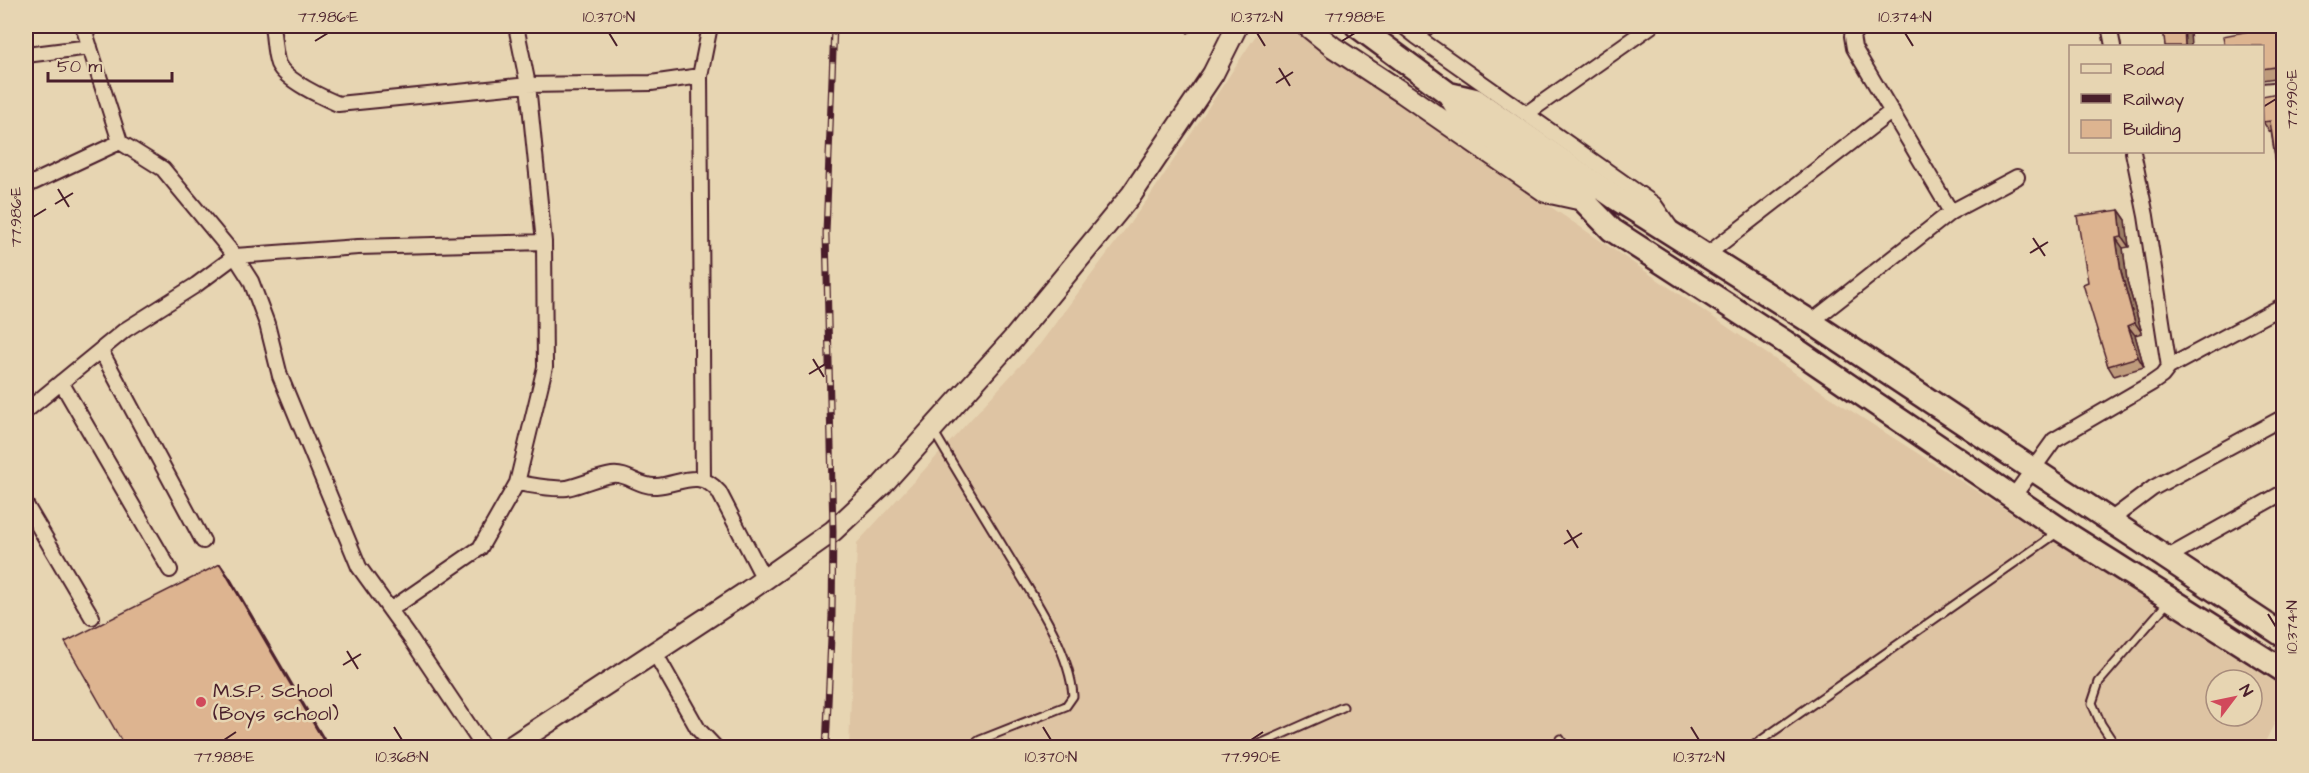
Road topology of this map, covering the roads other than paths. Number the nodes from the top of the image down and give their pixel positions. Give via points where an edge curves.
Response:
1 (84, 26) edge
2 (272, 26) edge
3 (516, 26) edge
4 (710, 26) edge
5 (1237, 26) edge
6 (1307, 26) edge
7 (1357, 26) edge
8 (1403, 26) edge
9 (1428, 26) edge
10 (1651, 26) edge
11 (1863, 26) edge
12 (2109, 26) edge
13 (1417, 37) junction
14 (2113, 45) edge
15 (90, 47) junction
16 (26, 55) edge
17 (700, 76) junction
18 (528, 85) junction
19 (2283, 89) edge
20 (2264, 91) edge
21 (1449, 94) junction
22 (1892, 111) junction
23 (1526, 114) junction
24 (120, 142) junction
25 (2133, 153) edge
26 (2017, 177) dead end
27 (26, 186) edge
28 (1583, 200) junction
29 (1951, 212) junction
30 (1676, 237) junction
31 (544, 242) junction
32 (235, 256) junction
33 (1705, 256) junction
34 (2283, 305) edge
35 (1811, 322) junction
36 (101, 351) junction
37 (2169, 367) junction
38 (61, 382) junction
39 (26, 411) edge
40 (2283, 417) edge
41 (932, 430) junction
42 (2032, 469) junction
43 (703, 479) junction
44 (517, 483) junction
45 (2283, 492) edge
46 (2013, 497) junction
47 (26, 505) edge
48 (2109, 521) junction
49 (2061, 530) junction
50 (203, 541) dead end
51 (2166, 558) junction
52 (170, 570) dead end
53 (765, 579) junction
54 (2170, 599) junction
55 (390, 610) junction
56 (92, 617) dead end
57 (2283, 636) edge
58 (655, 653) junction
59 (2283, 671) edge
60 (1343, 707) dead end
61 (1560, 739) dead end
62 (484, 747) edge
63 (508, 747) edge
64 (716, 747) edge
65 (968, 747) edge
66 (1251, 747) edge
67 (1566, 747) edge
68 (1750, 747) edge
69 (2116, 747) edge

1 - 15 street
2 - 18 street via 278,64 286,74 338,104
3 - 18 street
4 - 17 street
5 - 41 street via 1213,74 1132,194 1014,338
6 - 28 street via 1546,192
7 - 21 main road
8 - 13 street
9 - 13 street
10 - 23 street
11 - 22 street via 1852,36 1854,48
12 - 14 street
13 - 23 street
15 - 16 street
15 - 24 street
17 - 18 street via 651,83
17 - 43 street
18 - 31 street
19 - 20 street
21 - 28 main road via 1464,119
21 - 30 main road via 1475,100
22 - 29 street
22 - 33 street
23 - 30 street via 1654,204
24 - 27 street
24 - 32 street via 163,169
25 - 37 street
26 - 29 street
28 - 46 main road via 1612,230
29 - 35 street
30 - 33 main road
31 - 32 street via 358,246
31 - 44 street via 545,367
32 - 36 street via 125,330
32 - 55 street via 251,281 280,376 359,567
33 - 35 main road
34 - 37 street
35 - 42 main road
36 - 38 street
36 - 50 street
37 - 42 street via 2152,383 2054,440
38 - 39 street
38 - 52 street
40 - 48 street via 2152,488
41 - 53 street via 833,531
41 - 65 lane via 1028,589 1062,652 1072,683 1073,696 1066,706
42 - 46 street
42 - 48 main road
43 - 44 street via 656,486 613,475 564,488
43 - 53 street via 719,492
44 - 55 street via 480,548
45 - 51 street
46 - 49 main road
47 - 56 street
48 - 51 main road
49 - 54 main road
49 - 68 lane
51 - 57 main road
53 - 58 street
54 - 59 main road
54 - 69 lane via 2099,682 2092,703
55 - 62 street
58 - 63 street
58 - 64 street via 698,729
60 - 66 lane
61 - 67 lane

